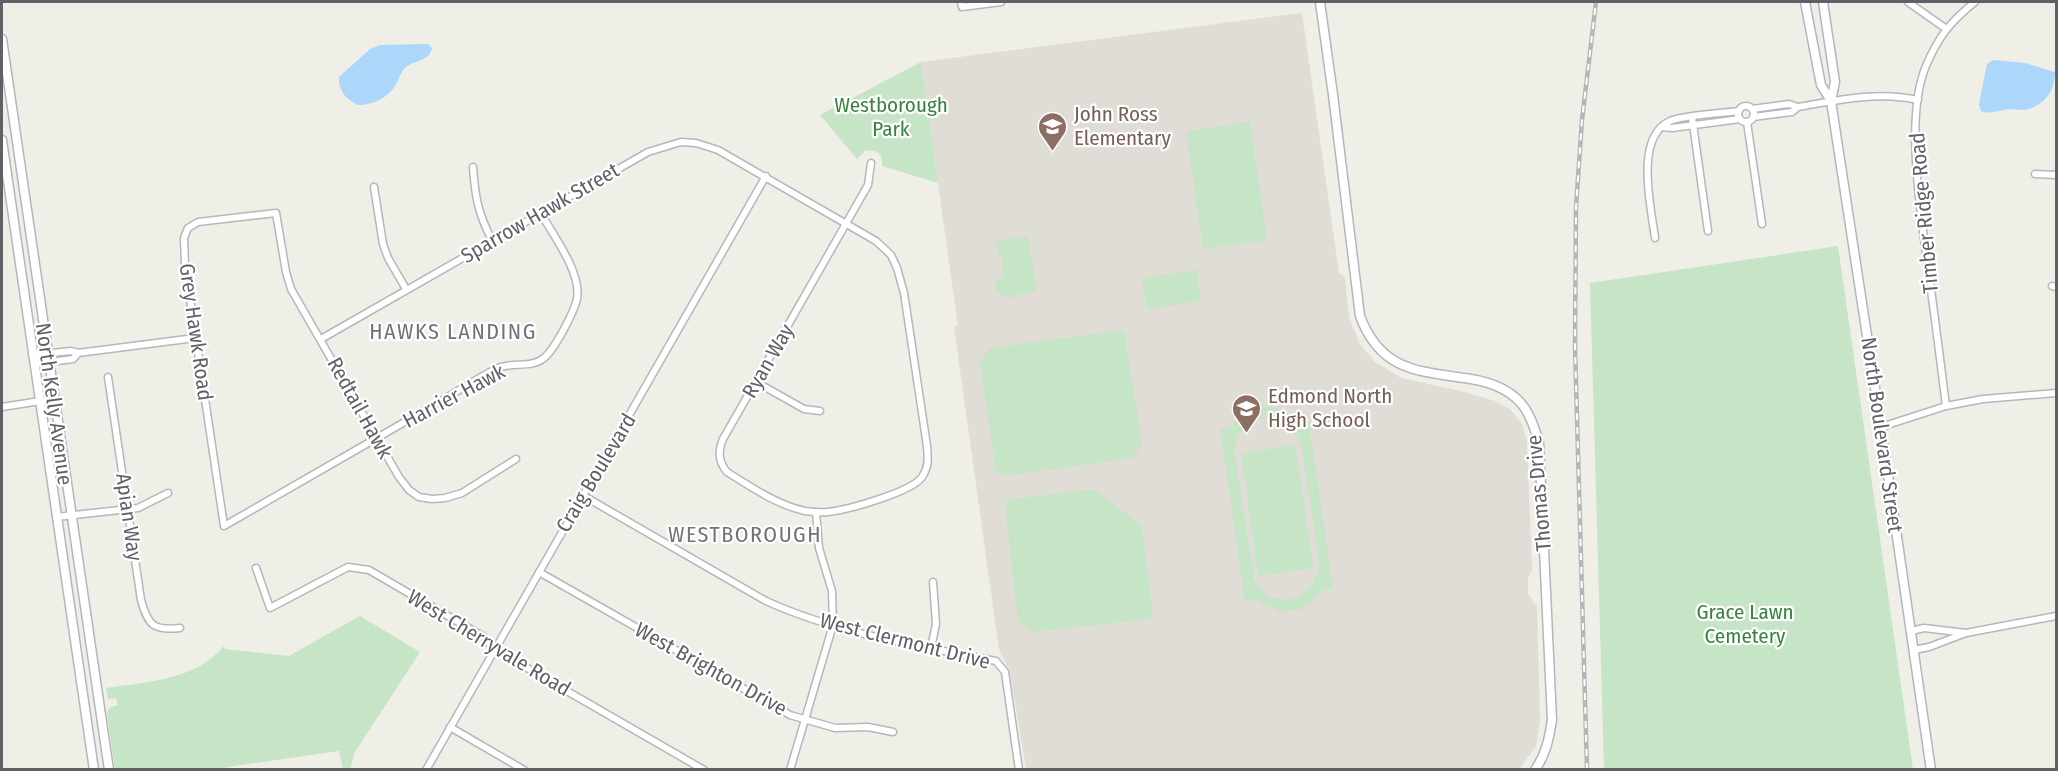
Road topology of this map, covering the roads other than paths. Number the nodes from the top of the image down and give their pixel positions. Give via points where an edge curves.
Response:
1 (1001, 2) edge
2 (1320, 2) edge
3 (1805, 2) edge
4 (1823, 2) edge
5 (1908, 2) edge
6 (1975, 2) edge
7 (962, 4) edge
8 (1945, 28) junction
9 (2, 39) edge
10 (1918, 100) junction
11 (1831, 101) junction
12 (1798, 107) junction
13 (1752, 109) junction
14 (1739, 111) junction
15 (1692, 117) junction
16 (1747, 119) junction
17 (1693, 125) junction
18 (1662, 127) junction
19 (2, 140) edge
20 (871, 163) dead end
21 (473, 167) dead end
22 (2035, 174) dead end
23 (2056, 175) edge
24 (766, 176) junction
25 (374, 187) dead end
26 (540, 212) junction
27 (276, 213) joint
28 (847, 222) junction
29 (1762, 224) dead end
30 (1708, 231) dead end
31 (1655, 238) dead end
32 (492, 240) junction
33 (406, 289) junction
34 (195, 338) junction
35 (321, 339) junction
36 (47, 358) junction
37 (33, 360) junction
38 (108, 377) dead end
39 (756, 382) junction
40 (2056, 393) edge
41 (53, 399) junction
42 (39, 400) junction
43 (1946, 406) junction
44 (2, 407) edge
45 (820, 411) dead end
46 (1881, 427) junction
47 (378, 438) junction
48 (516, 459) dead end
49 (168, 493) dead end
50 (582, 495) junction
51 (128, 510) junction
52 (816, 512) junction
53 (71, 516) junction
54 (56, 517) junction
55 (224, 526) joint
56 (256, 568) dead end
57 (539, 572) junction
58 (933, 582) dead end
59 (2056, 616) edge
60 (833, 625) junction
61 (180, 628) dead end
62 (1911, 631) junction
63 (1966, 633) junction
64 (931, 648) junction
65 (494, 649) junction
66 (1914, 650) junction
67 (805, 719) junction
68 (450, 727) junction
69 (893, 732) dead end
70 (94, 770) edge
71 (109, 770) edge
72 (426, 770) edge
73 (524, 770) edge
74 (704, 770) edge
75 (790, 770) edge
76 (1018, 770) edge
77 (1534, 770) edge
78 (1931, 770) edge

1 - 7 street
2 - 77 street, Thomas Drive via 1359,306 1367,334 1394,361 1415,370 1485,382 1510,393 1535,427 1539,443 1552,720 1542,760
3 - 11 street, North Boulevard Street via 1821,86
4 - 11 street, North Boulevard Street via 1835,82
5 - 8 street
6 - 8 street, Timber Ridge Road
8 - 10 street, Timber Ridge Road via 1925,67
9 - 36 street, North Kelly Avenue
10 - 11 street via 1890,95
10 - 43 street, Timber Ridge Road via 1917,180
11 - 12 street
11 - 46 street, North Boulevard Street
12 - 13 street via 1789,104
12 - 16 street via 1792,112
13 - 14 street via 1745,106
13 - 16 street
14 - 15 street
14 - 16 street
15 - 17 street
15 - 18 street via 1671,120
16 - 17 street
16 - 29 street
17 - 18 street
17 - 30 street
18 - 31 street via 1652,139 1647,178
19 - 37 street, North Kelly Avenue
20 - 28 street, Ryan Way via 868,185
21 - 32 street via 480,218
22 - 23 street
24 - 26 street, Sparrow Hawk Street via 715,148 681,142 648,152
24 - 28 street, Sparrow Hawk Street
24 - 50 street, Craig Boulevard
25 - 33 street via 383,244
26 - 32 street, Sparrow Hawk Street
26 - 47 street, Harrier Hawk via 573,270 578,289 577,301 551,350 535,363 497,368
27 - 34 street, Grey Hawk Road via 213,219 188,228 184,238 185,265
27 - 35 street, Redtail Hawk via 291,289
28 - 39 street, Ryan Way
28 - 52 street, Sparrow Hawk Street via 876,241 891,255 897,268 904,293 928,466 910,488 837,511
32 - 33 street, Sparrow Hawk Street
33 - 35 street, Sparrow Hawk Street
34 - 36 street via 78,353 73,358
34 - 55 street, Grey Hawk Road
35 - 47 street, Redtail Hawk
36 - 37 street
36 - 41 street, North Kelly Avenue
37 - 42 street, North Kelly Avenue
38 - 51 street, Apian Way
39 - 45 street via 804,409
39 - 52 street, Ryan Way via 720,445 723,467 785,505
40 - 43 street
41 - 42 street
41 - 53 street, North Kelly Avenue
42 - 44 street
42 - 54 street, North Kelly Avenue
43 - 46 street
46 - 62 street, North Boulevard Street
47 - 48 street, Redtail Hawk via 409,490 432,499 462,493
47 - 55 street, Harrier Hawk
49 - 51 street
50 - 57 street, Craig Boulevard
50 - 60 street, West Clermont Drive via 766,601
51 - 53 street
51 - 61 street, Apian Way via 144,612 149,623 157,627
52 - 60 street via 819,548 832,591
53 - 54 street
53 - 71 street, North Kelly Avenue
54 - 70 street, North Kelly Avenue
56 - 65 street, West Cherryvale Road via 270,608 348,567 369,570 484,637
57 - 65 street, Craig Boulevard
57 - 67 street, West Brighton Drive
58 - 64 street via 936,624
59 - 63 street
60 - 64 street, West Clermont Drive via 871,637
60 - 67 street
62 - 63 street via 1924,628
62 - 66 street, North Boulevard Street
63 - 66 street
64 - 76 street, West Clermont Drive via 996,662 1005,672
65 - 68 street, Craig Boulevard
65 - 74 street, West Cherryvale Road
66 - 78 street, North Boulevard Street
67 - 69 street, West Brighton Drive via 836,728 868,727
67 - 75 street
68 - 72 street, Craig Boulevard
68 - 73 street

